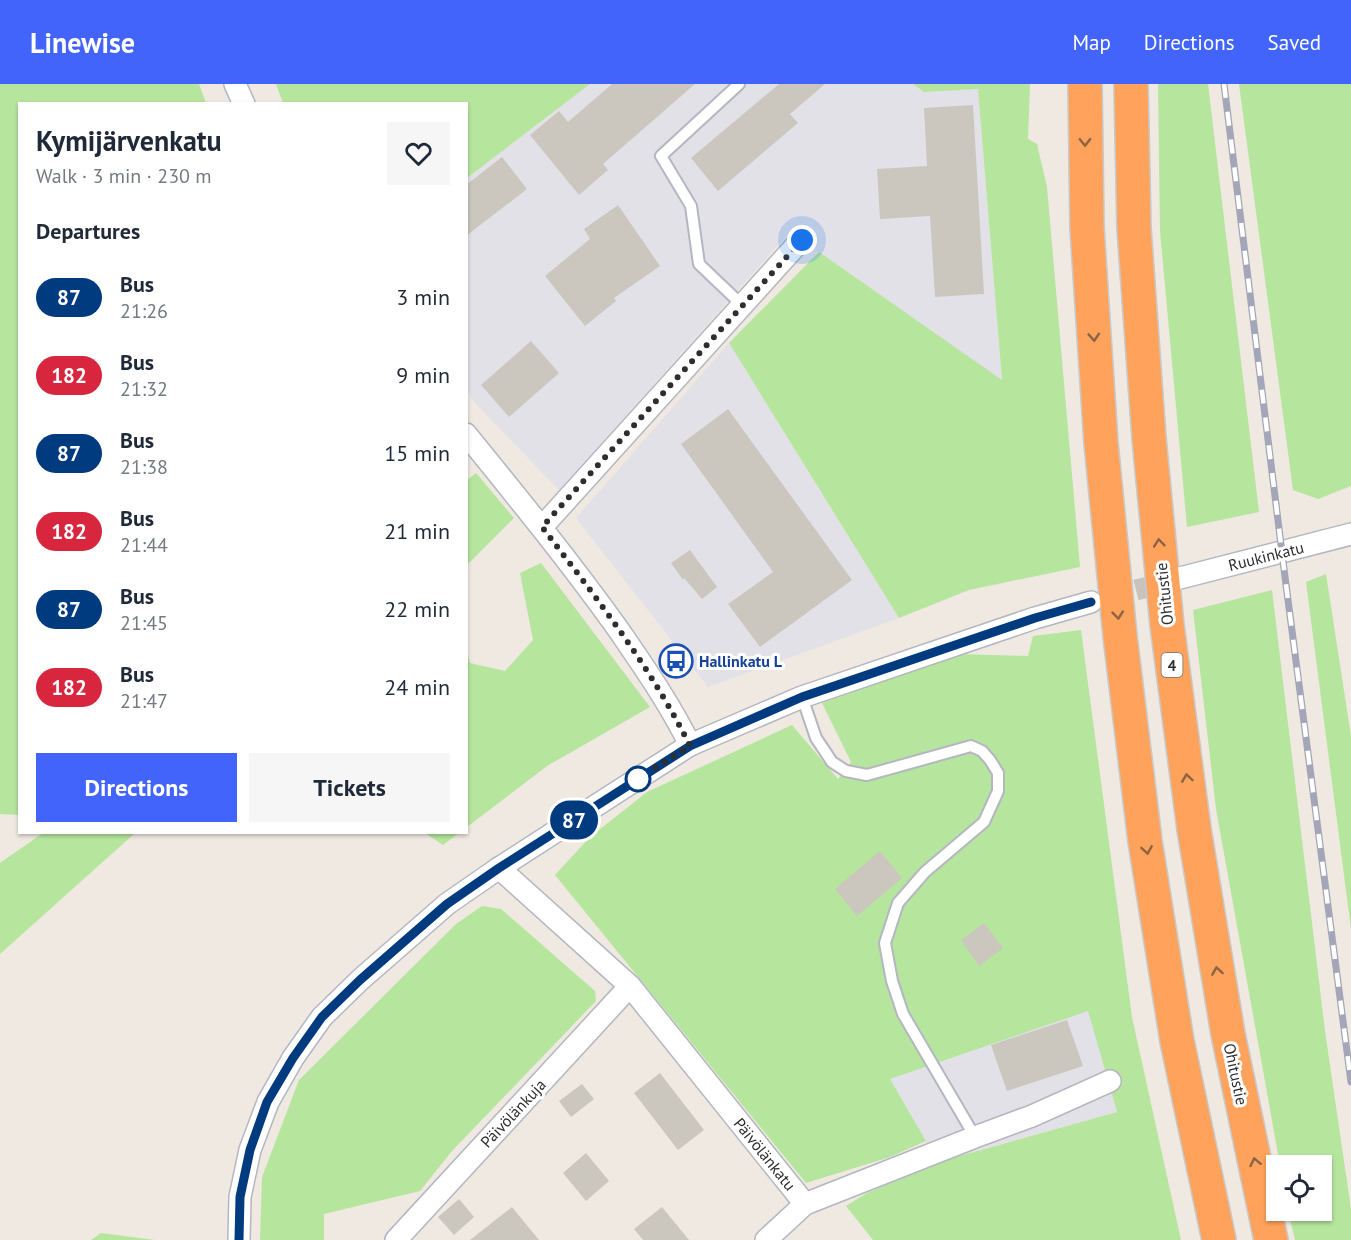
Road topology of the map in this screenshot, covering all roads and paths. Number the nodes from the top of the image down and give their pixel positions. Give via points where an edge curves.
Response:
1 (236, 84) edge
2 (739, 84) edge
3 (1084, 84) edge
4 (1131, 84) edge
5 (243, 102) edge
6 (802, 240) dead end
7 (742, 305) junction
8 (468, 436) edge
9 (542, 527) junction
10 (1351, 534) edge
11 (1180, 578) tunnel mouth
12 (1091, 602) tunnel mouth
13 (802, 697) junction
14 (690, 746) junction
15 (499, 868) junction
16 (630, 986) junction
17 (1110, 1081) dead end
18 (975, 1137) junction
19 (805, 1204) junction
20 (239, 1240) edge
21 (396, 1240) edge
22 (766, 1240) edge
23 (1219, 1240) edge
24 (1271, 1240) edge

1 - 5 street
2 - 7 lane via 661,156 691,206 699,264
3 -> 23 highway via 1089,264 1120,636 1145,841 1175,1029
24 -> 4 highway, Ohitustie / 4 via 1226,1023 1194,829 1167,625 1134,228
6 - 7 street
7 - 9 street
8 - 9 street
9 - 14 street via 643,666
10 - 11 street, Ruukinkatu
12 - 13 street
13 - 14 street
13 - 18 lane via 816,738 832,762 846,771 867,775 971,746 982,751 998,773 998,791 984,822 925,872 898,903 885,944 903,1014
14 - 15 street
15 - 16 street, Päivölänkatu
15 - 20 street via 447,904 360,980 316,1025 267,1102 250,1150 240,1197
16 - 19 street, Päivölänkatu
16 - 21 street, Päivölänkuja
17 - 18 street, Päivölänkatu
18 - 19 street, Päivölänkatu
19 - 22 street

